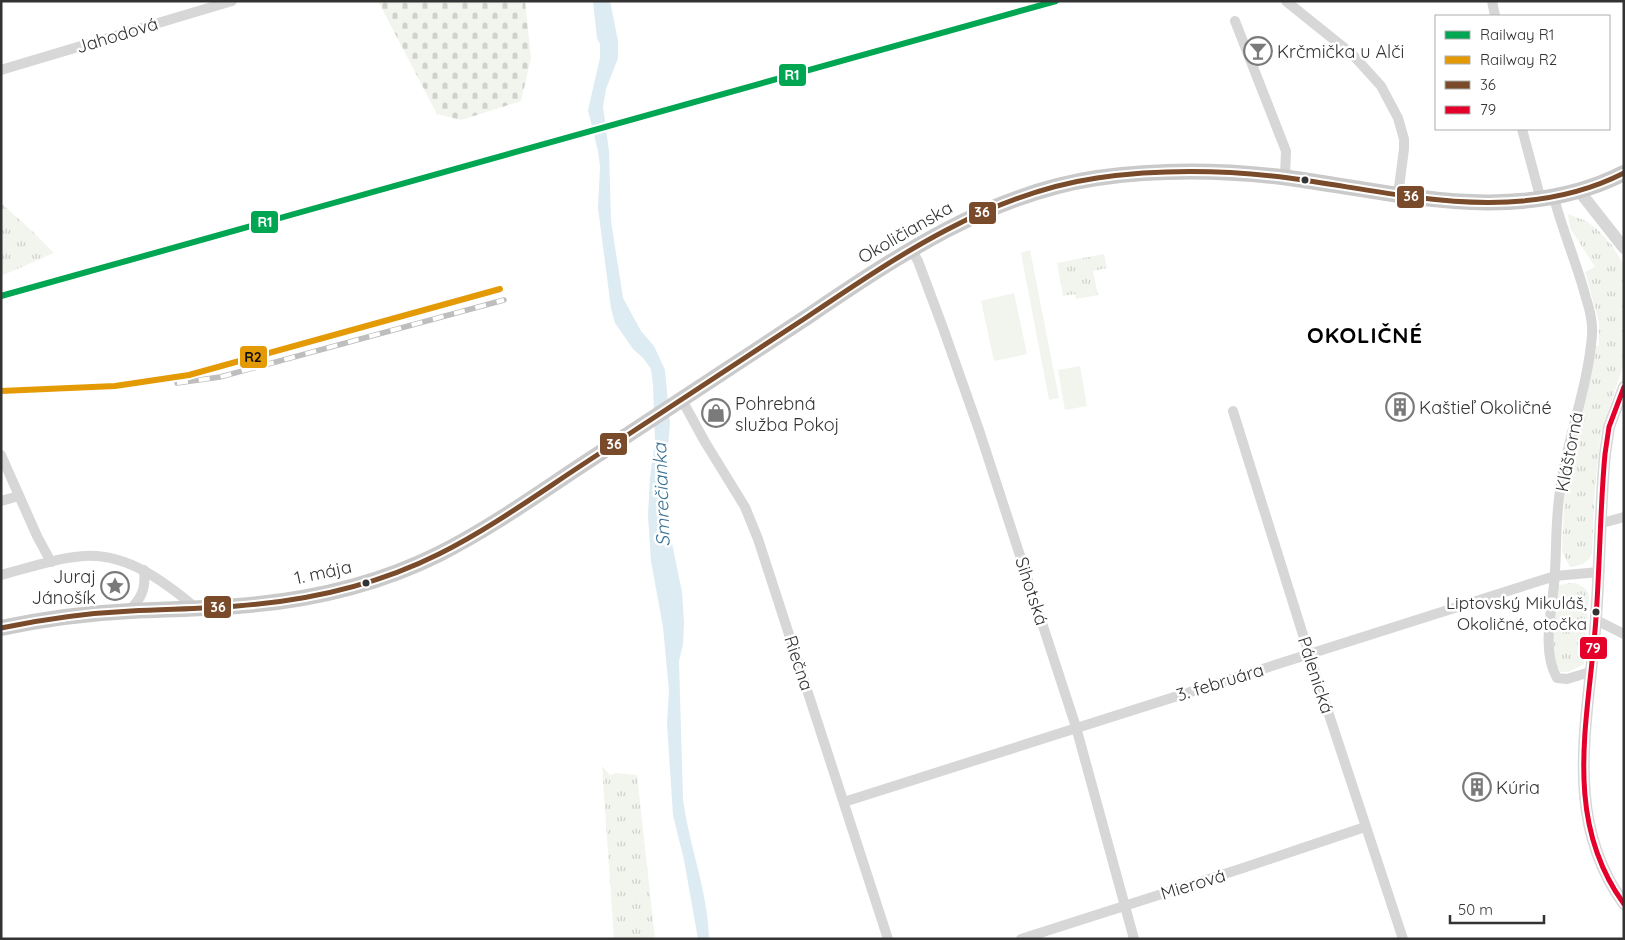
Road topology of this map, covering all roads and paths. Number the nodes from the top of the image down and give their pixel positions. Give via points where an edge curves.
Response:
1 (232, 1) edge
2 (1286, 1) edge
3 (1492, 1) edge
4 (1496, 15) edge
5 (1235, 21) dead end
6 (1, 70) edge
7 (1522, 130) edge
8 (1624, 173) edge
9 (1285, 177) junction
10 (1580, 192) junction
11 (1398, 194) junction
12 (1547, 199) junction
13 (1624, 248) edge
14 (911, 250) junction
15 (1624, 387) edge
16 (679, 401) junction
17 (1233, 411) dead end
18 (617, 442) joint
19 (1, 455) edge
20 (19, 496) junction
21 (1, 501) edge
22 (1624, 517) edge
23 (1602, 523) junction
24 (51, 562) junction
25 (144, 570) junction
26 (1599, 572) junction
27 (1, 575) edge
28 (1555, 576) junction
29 (196, 608) junction
30 (128, 611) junction
31 (1596, 620) junction
32 (1, 628) edge
33 (1624, 634) edge
34 (1309, 654) junction
35 (1590, 672) junction
36 (1076, 727) junction
37 (844, 802) junction
38 (1365, 827) junction
39 (1624, 904) edge
40 (1124, 906) junction
41 (888, 939) edge
42 (1021, 939) edge
43 (1134, 939) edge
44 (1403, 939) edge

1 - 6 street, Jahodová
2 - 11 street via 1352,54 1381,86 1398,118 1404,139
3 - 4 street
5 - 9 street via 1286,151
7 - 12 street, Kláštorná
8 - 10 main road, Okoličianska
9 - 11 main road, Okoličianska
9 - 14 main road, Okoličianska via 1176,172 1124,175 1065,184 994,207
10 - 12 main road, Okoličianska
10 - 13 street
11 - 12 main road, Okoličianska via 1472,202 1519,203
12 - 28 street, Kláštorná via 1580,274 1592,318 1588,360 1559,492
14 - 16 main road, Okoličianska
14 - 36 street, Sihotská via 918,260 961,379
15 - 23 street, Kláštorná via 1606,441
16 - 18 main road, Okoličianska
16 - 37 street, Riečna via 745,507
17 - 34 street, Pálenická
18 - 29 main road, 1. mája via 475,534 402,570 364,584 299,598
19 - 20 street
20 - 21 street
20 - 24 street
22 - 23 street
23 - 26 street, Kláštorná
24 - 25 street via 93,556 121,561
24 - 27 street
25 - 29 street
25 - 30 street via 142,593
26 - 28 street, 3. februára
26 - 31 street, Kláštorná
28 - 34 street, 3. februára
28 - 35 street, Kláštorná via 1549,648 1552,669 1557,678 1567,680
29 - 30 main road, 1. mája
30 - 32 main road, 1. mája
31 - 33 street
31 - 35 street, Kláštorná
34 - 36 street, 3. februára
34 - 38 street, Pálenická
35 - 39 street, Kláštorná via 1583,744 1585,804 1598,856
36 - 37 street, 3. februára
36 - 40 street, Sihotská
37 - 41 street, Riečna
38 - 40 street, Mierová
38 - 44 street, Pálenická
40 - 42 street, Mierová
40 - 43 street, Sihotská

